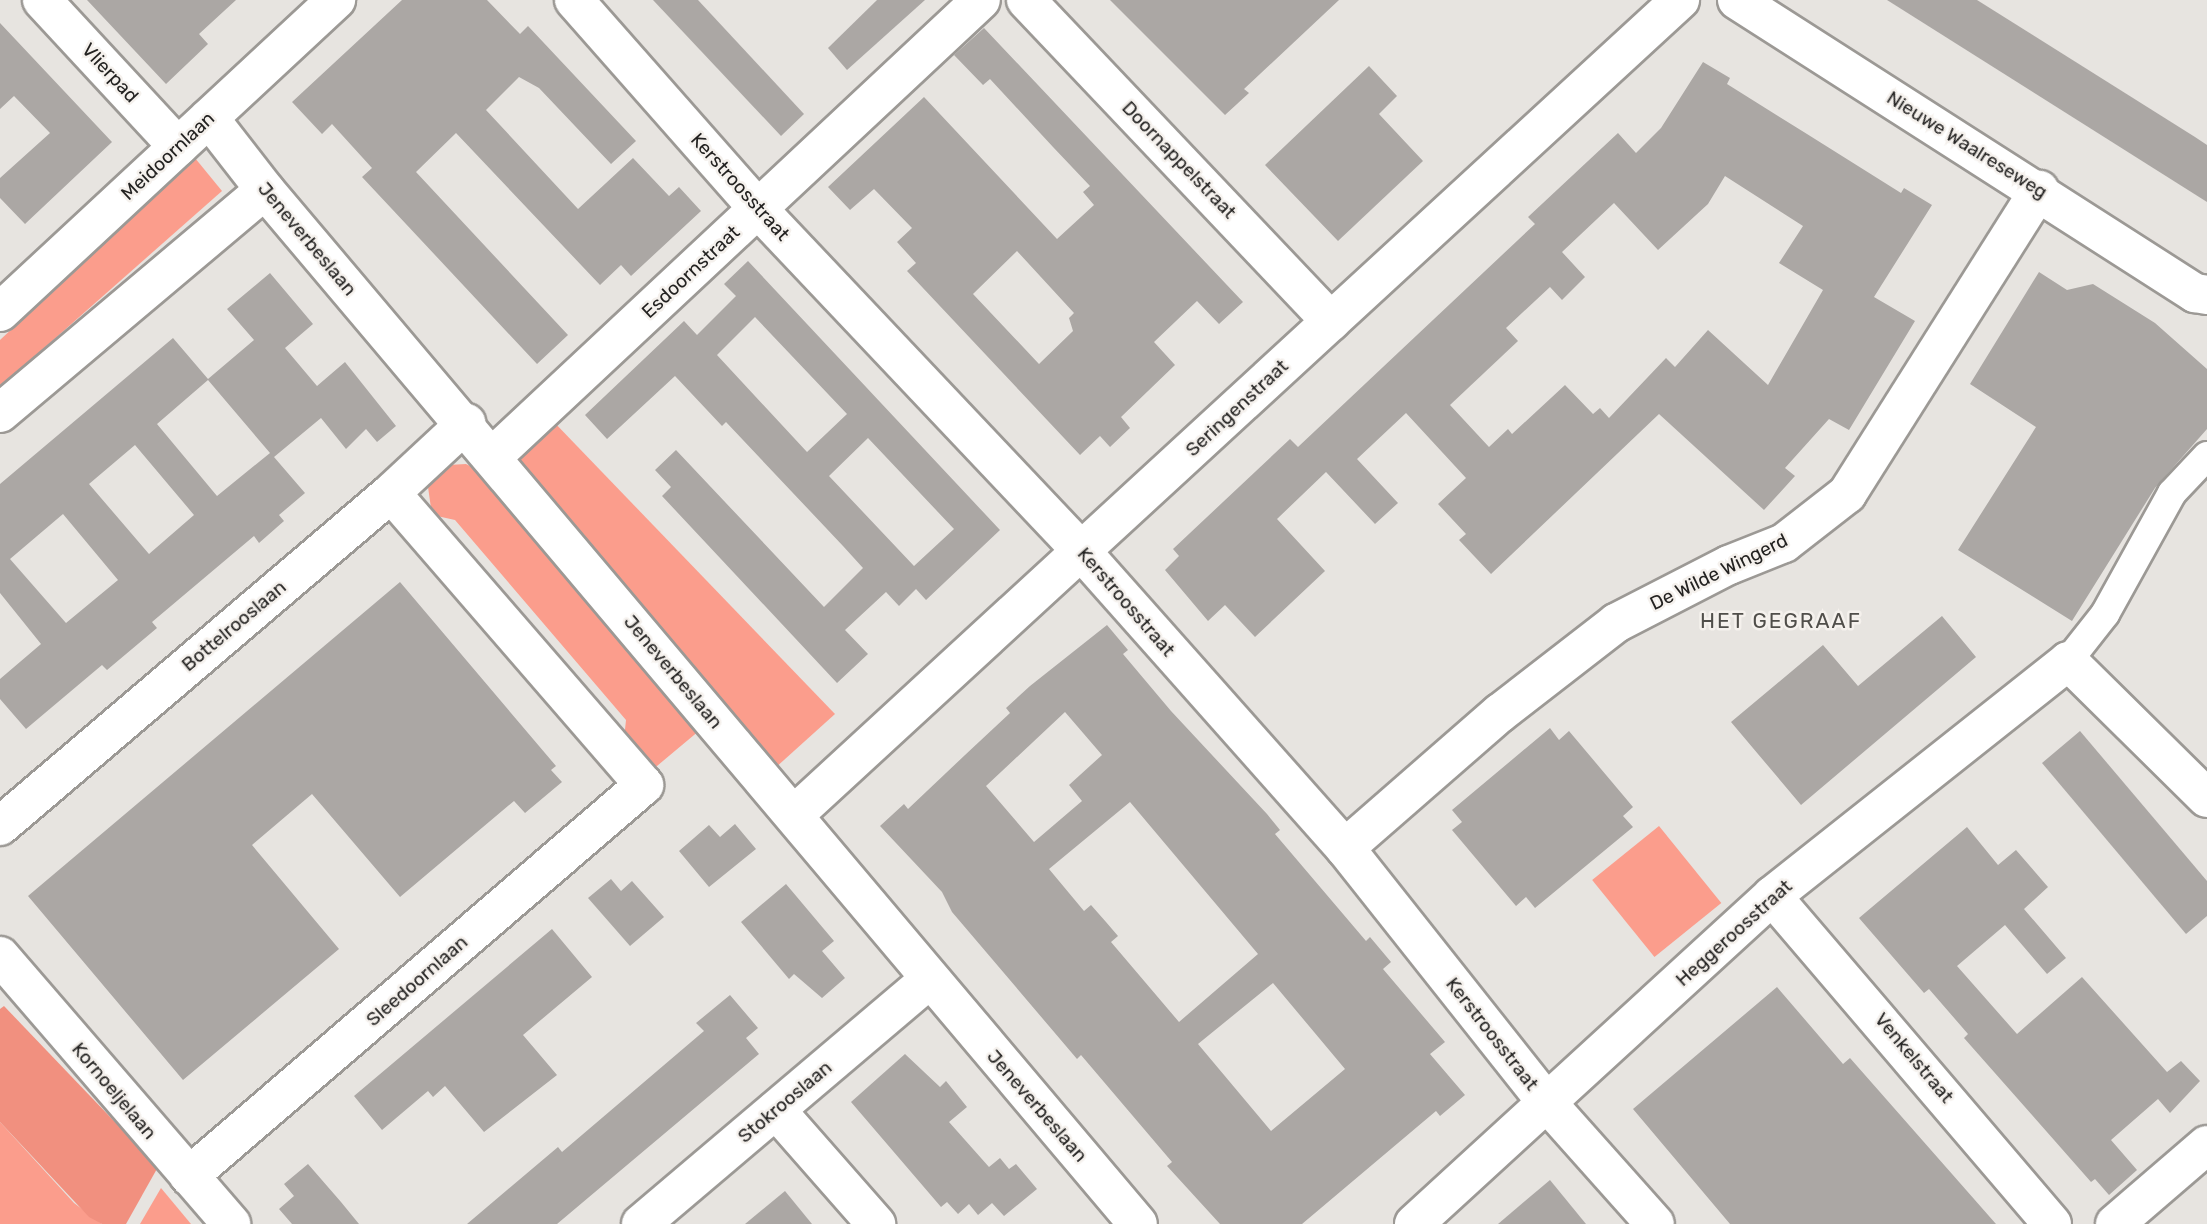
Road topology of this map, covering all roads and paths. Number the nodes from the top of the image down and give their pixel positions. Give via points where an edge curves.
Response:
1 (42, 0) edge
2 (336, 0) edge
3 (574, 0) edge
4 (981, 0) edge
5 (1026, 0) edge
6 (1680, 0) edge
7 (1737, 0) edge
8 (209, 118) junction
9 (178, 147) junction
10 (265, 190) junction
11 (2039, 190) junction
12 (758, 210) junction
13 (2203, 301) edge
14 (0, 312) edge
15 (1331, 321) junction
16 (0, 413) edge
17 (466, 423) junction
18 (2207, 456) edge
19 (492, 457) junction
20 (391, 493) junction
21 (1083, 552) junction
22 (2068, 661) junction
23 (2207, 798) edge
24 (794, 815) junction
25 (0, 825) edge
26 (1345, 848) junction
27 (1772, 896) junction
28 (0, 956) edge
29 (929, 980) junction
30 (1549, 1105) junction
31 (776, 1110) junction
32 (2207, 1145) edge
33 (189, 1176) junction
34 (231, 1224) edge
35 (641, 1224) edge
36 (876, 1224) edge
37 (1138, 1224) edge
38 (1414, 1224) edge
39 (1655, 1224) edge
40 (2052, 1224) edge
41 (2115, 1224) edge

1 - 9 street, Vlierpad
2 - 8 street, Meidoornlaan
3 - 12 street, Kerstroosstraat
4 - 12 street, Esdoornstraat
5 - 15 street, Doornappelstraat
6 - 15 street, Seringenstraat
7 - 11 street, Nieuwe Waalreseweg
8 - 9 street, Meidoornlaan
8 - 10 street, Jeneverbeslaan
9 - 14 street, Meidoornlaan
10 - 16 street
10 - 17 street, Jeneverbeslaan
11 - 13 street, Nieuwe Waalreseweg
11 - 26 street, De Wilde Wingerd via 1847,494 1784,543 1729,565 1616,623 1500,713
12 - 19 street, Esdoornstraat
12 - 21 street, Kerstroosstraat
15 - 21 street, Seringenstraat
17 - 19 street, Jeneverbeslaan
17 - 20 street, Bottelrooslaan
18 - 22 street via 2172,494 2105,614
19 - 24 street, Jeneverbeslaan
20 - 25 street, Bottelrooslaan
20 - 33 street, Sleedoornlaan via 644,785
21 - 24 street, Seringenstraat
21 - 26 street, Kerstroosstraat
22 - 23 street
22 - 27 street, Heggeroosstraat
24 - 29 street, Jeneverbeslaan
26 - 30 street, Kerstroosstraat
27 - 30 street, Heggeroosstraat
27 - 40 street, Venkelstraat
28 - 33 street, Kornoeljelaan
29 - 31 street, Stokrooslaan
29 - 37 street, Jeneverbeslaan
30 - 38 street, Heggeroosstraat
30 - 39 street, Kerstroosstraat
31 - 35 street, Stokrooslaan
31 - 36 street
32 - 41 street
33 - 34 street, Kornoeljelaan

